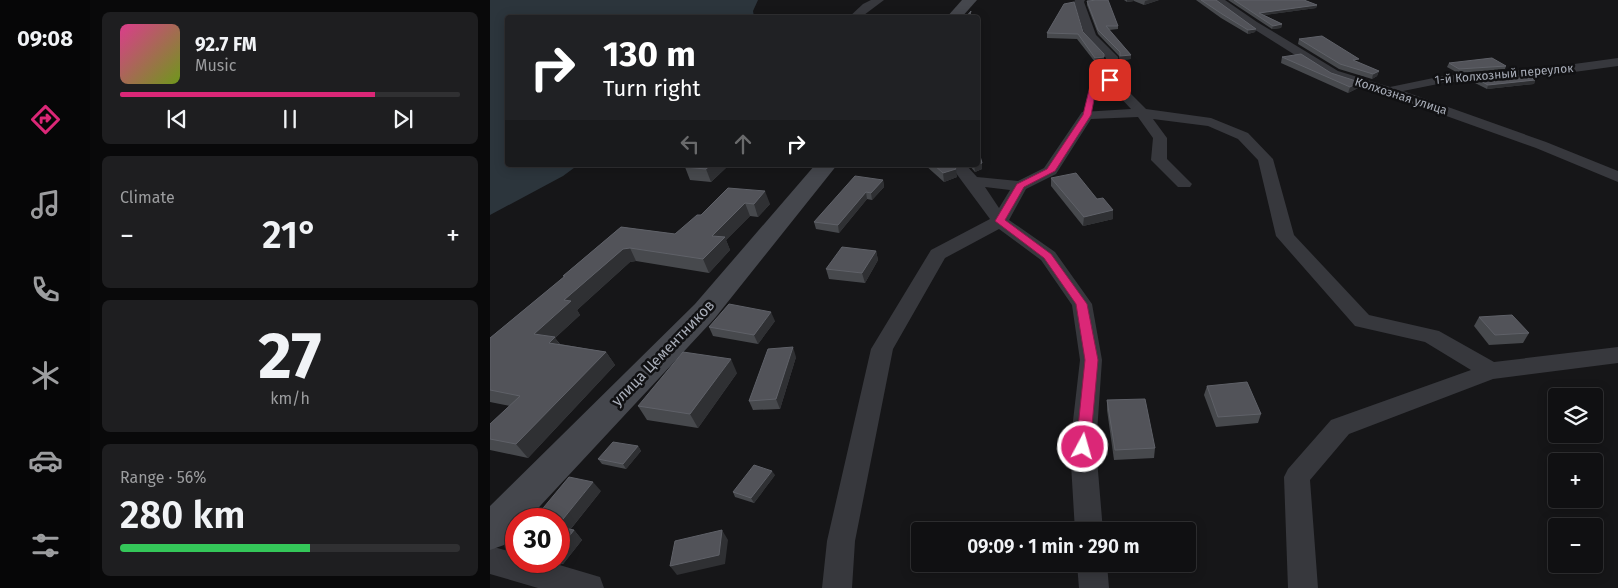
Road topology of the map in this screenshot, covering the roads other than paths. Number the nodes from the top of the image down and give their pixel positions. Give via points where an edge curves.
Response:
1 (879, 0) edge
2 (970, 0) edge
3 (1080, 0) edge
4 (1219, 0) edge
5 (856, 15) edge
6 (956, 15) edge
7 (1618, 62) edge
8 (1110, 80) junction
9 (1390, 91) junction
10 (1142, 113) junction
11 (1087, 115) junction
12 (1541, 144) junction
13 (1618, 161) edge
14 (824, 167) edge
15 (960, 167) edge
16 (1618, 178) edge
17 (972, 181) junction
18 (1184, 184) dead end
19 (1020, 186) junction
20 (1000, 221) junction
21 (1618, 355) edge
22 (1491, 371) junction
23 (1089, 522) edge
24 (490, 532) edge
25 (490, 560) edge
26 (1093, 572) edge
27 (588, 588) edge
28 (837, 588) edge
29 (1094, 588) edge
30 (1303, 588) edge

1 - 5 street
2 - 6 street
3 - 8 street via 1091,36 1112,57
4 - 9 street, Колхозная улица via 1334,74
7 - 9 street, 1-й Колхозный переулок via 1536,73 1415,83
8 - 10 street
8 - 11 lane via 1092,88
9 - 12 street, Колхозная улица
10 - 11 street
10 - 18 street via 1160,138 1159,160
10 - 22 street via 1211,122 1243,136 1265,159 1285,236 1362,321 1431,336
11 - 19 street via 1050,171
12 - 13 street
12 - 16 street
14 - 24 street, улица Цементников via 705,311
15 - 17 street
17 - 19 street
17 - 20 street
19 - 20 street
20 - 23 street via 1048,256 1082,304 1091,360 1083,447
20 - 28 street via 938,254 882,349 841,541
21 - 22 street
22 - 30 street via 1340,428 1296,477
25 - 27 street
26 - 29 street

